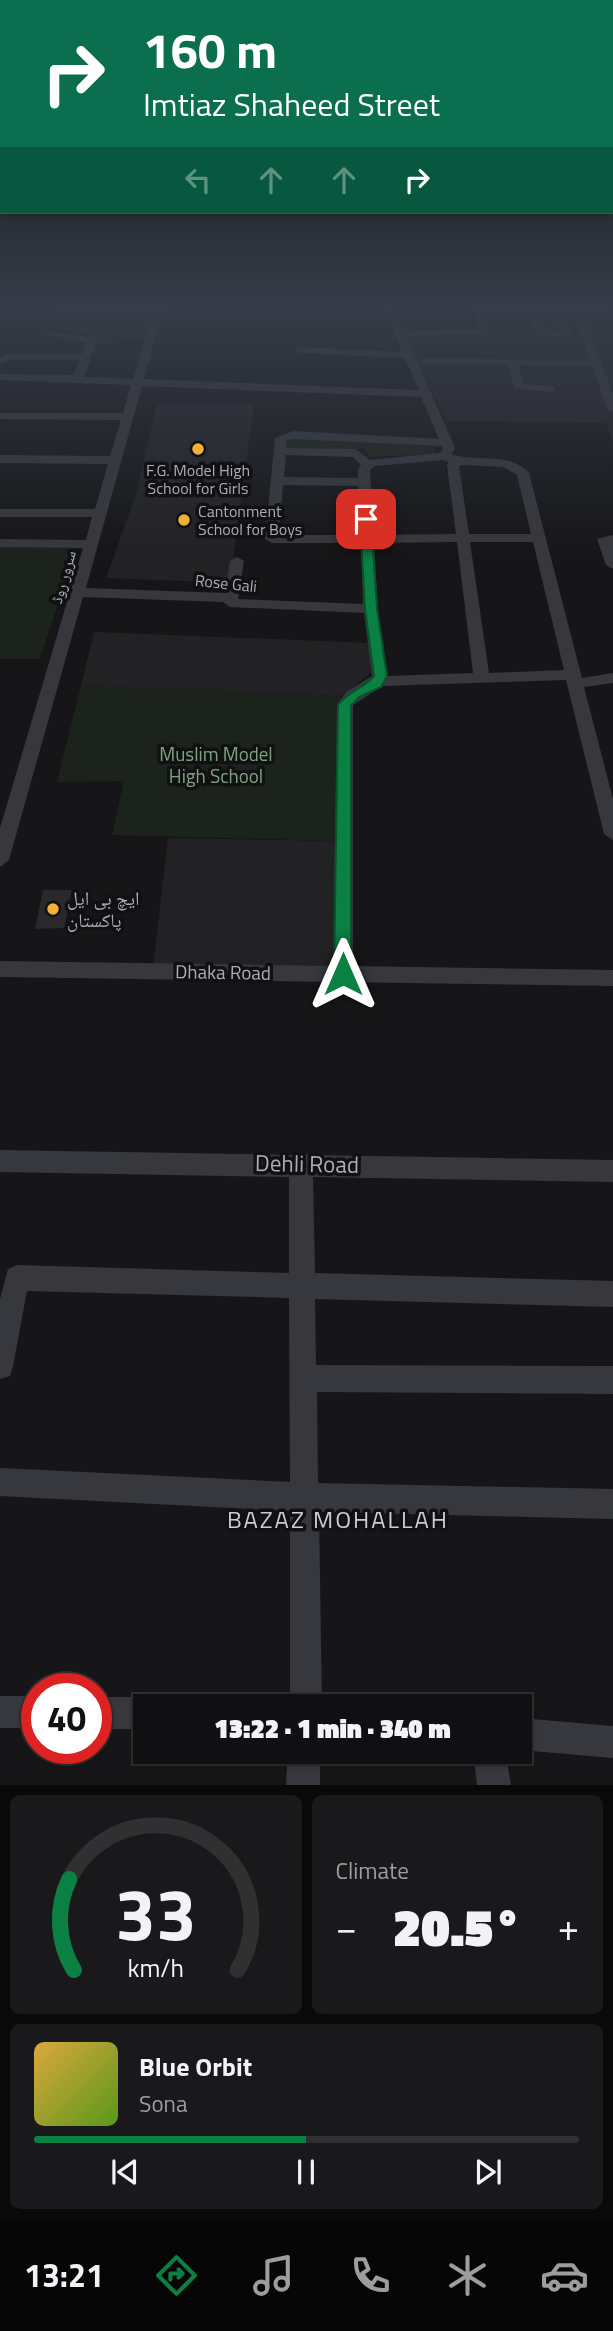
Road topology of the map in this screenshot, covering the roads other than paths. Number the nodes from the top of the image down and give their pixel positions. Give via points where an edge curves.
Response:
1 (137, 388) edge
2 (311, 388) edge
3 (425, 388) edge
4 (540, 388) edge
5 (551, 389) dead end
6 (610, 392) edge
7 (428, 394) junction
8 (613, 409) edge
9 (0, 416) edge
10 (128, 417) junction
11 (280, 451) junction
12 (449, 454) junction
13 (0, 459) edge
14 (114, 460) junction
15 (367, 464) junction
16 (277, 481) junction
17 (365, 482) junction
18 (0, 513) edge
19 (100, 513) junction
20 (366, 538) junction
21 (538, 538) junction
22 (461, 539) junction
23 (613, 539) edge
24 (0, 543) edge
25 (91, 544) junction
26 (237, 561) dead end
27 (613, 565) edge
28 (77, 592) junction
29 (232, 598) junction
30 (371, 609) junction
31 (481, 675) junction
32 (613, 678) edge
33 (573, 679) junction
34 (380, 681) junction
35 (6, 815) edge
36 (612, 827) edge
37 (0, 860) edge
38 (0, 969) edge
39 (343, 974) junction
40 (613, 978) edge
41 (0, 1161) edge
42 (302, 1163) junction
43 (613, 1171) edge
44 (302, 1286) junction
45 (613, 1294) edge
46 (0, 1366) edge
47 (303, 1378) junction
48 (613, 1380) edge
49 (0, 1482) edge
50 (304, 1497) junction
51 (613, 1504) edge
52 (306, 1694) edge
53 (0, 1712) edge
54 (21, 1712) edge
55 (112, 1713) edge
56 (133, 1713) edge
57 (532, 1735) edge
58 (613, 1742) edge
59 (304, 1764) edge
60 (491, 1764) edge
61 (303, 1785) edge
62 (494, 1785) edge

1 - 10 street, سرور روڈ
2 - 7 street
3 - 7 street
4 - 5 street
6 - 8 street
7 - 12 street
9 - 10 street
10 - 14 street, سرور روڈ
11 - 12 street via 281,438 293,435
11 - 15 street via 356,453
11 - 16 street
12 - 15 street
12 - 21 street via 519,468
12 - 22 street
13 - 14 street
14 - 19 street, سرور روڈ
15 - 17 street
16 - 17 street
16 - 20 street via 272,539
17 - 20 street
18 - 19 street
19 - 25 street, سرور روڈ
20 - 22 street
20 - 30 street
21 - 22 street
21 - 33 street
22 - 31 street
23 - 27 street via 604,539
24 - 25 street
25 - 28 street, سرور روڈ
26 - 29 street
28 - 29 street, Rose Gali
28 - 35 street, سرور روڈ
29 - 30 street, Rose Gali via 230,603
30 - 34 street
31 - 33 street
31 - 34 street
32 - 33 street
33 - 36 street
34 - 39 street via 347,699 345,705
35 - 37 street, سرور روڈ
38 - 39 street, Dhaka Road
39 - 40 street, Dhaka Road
41 - 42 street, Dehli Road
42 - 43 street, Dehli Road
42 - 44 street
44 - 45 street
44 - 46 street via 18,1278
44 - 47 street
47 - 48 street
47 - 50 street
49 - 50 street
50 - 51 street
50 - 52 street
53 - 54 street
55 - 56 street
57 - 58 street
59 - 61 street
60 - 62 street

